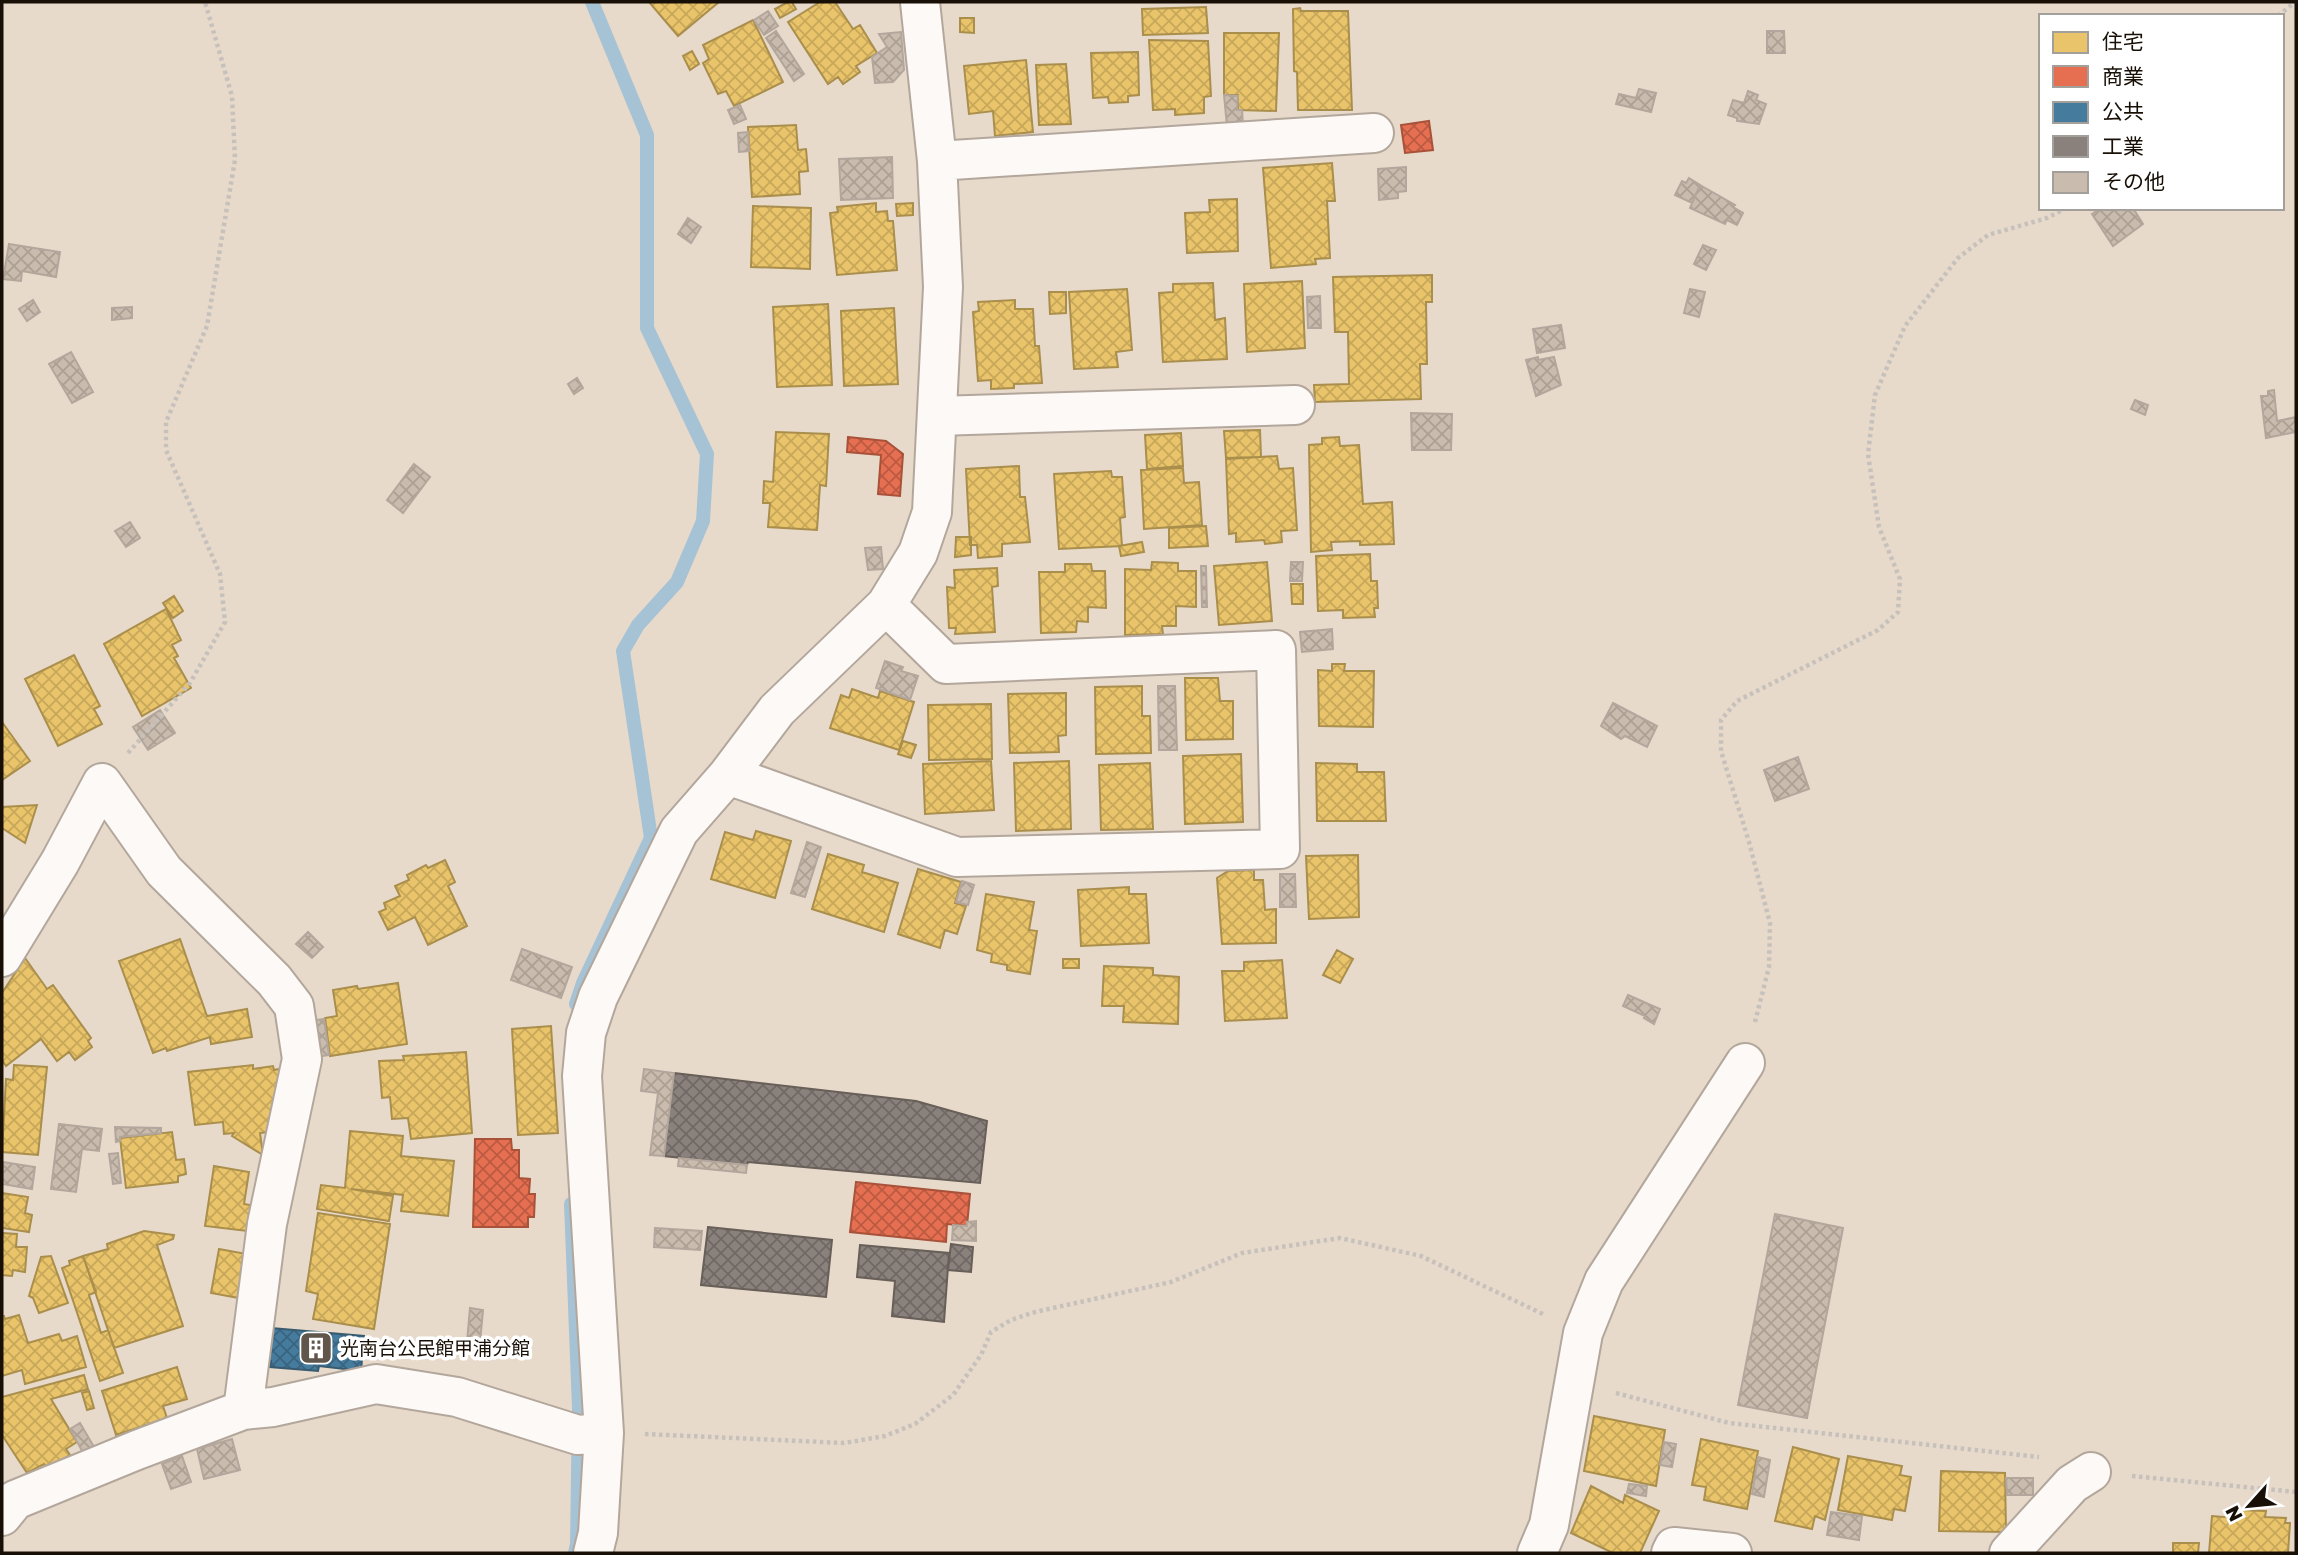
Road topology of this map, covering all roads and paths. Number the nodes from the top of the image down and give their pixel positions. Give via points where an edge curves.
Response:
1 (205, 2) edge
2 (920, 2) edge
3 (2295, 2) edge
4 (2280, 14) edge
5 (1374, 133) dead end
6 (937, 161) junction
7 (2062, 210) edge
8 (1295, 405) dead end
9 (937, 416) junction
10 (886, 605) junction
11 (728, 775) junction
12 (102, 783) junction
13 (2, 957) edge
14 (1745, 1063) joint
15 (1583, 1334) junction
16 (1574, 1382) junction
17 (243, 1410) junction
18 (604, 1433) junction
19 (2091, 1472) junction
20 (2296, 1492) edge
21 (6, 1499) edge
22 (593, 1553) edge
23 (1537, 1553) edge
24 (1671, 1553) edge
25 (1732, 1553) edge
26 (2009, 1553) edge

1 - 12 path via 232,96 235,160 207,326 166,422 166,450 220,574 225,622 190,683
2 - 6 street
3 - 4 path
5 - 6 street
6 - 9 street via 943,287
7 - 14 path via 1988,235 1958,258 1905,326 1875,395 1868,454 1880,527 1900,579 1898,612 1878,630 1737,701 1721,720 1721,751 1770,923 1769,967
8 - 9 street
9 - 10 street via 932,512 918,553
10 - 11 street via 777,710
10 - 11 street via 946,664 1276,650 1280,849 957,857
11 - 18 street via 679,831 598,998 586,1033 582,1076
12 - 13 street
12 - 17 street via 164,871 274,980 294,1006 302,1059 267,1224
14 - 15 street via 1604,1281
15 - 16 street
15 - 18 path via 1421,1256 1340,1238 1242,1253 1171,1282 1011,1320 991,1332 953,1395 915,1424 885,1436 844,1443
16 - 19 path via 1729,1423 2063,1459
16 - 23 street via 1549,1525
17 - 18 street via 376,1384 457,1397 578,1435
17 - 21 street
18 - 22 street
19 - 20 path
19 - 26 street via 2072,1484
24 - 25 street via 1674,1547

